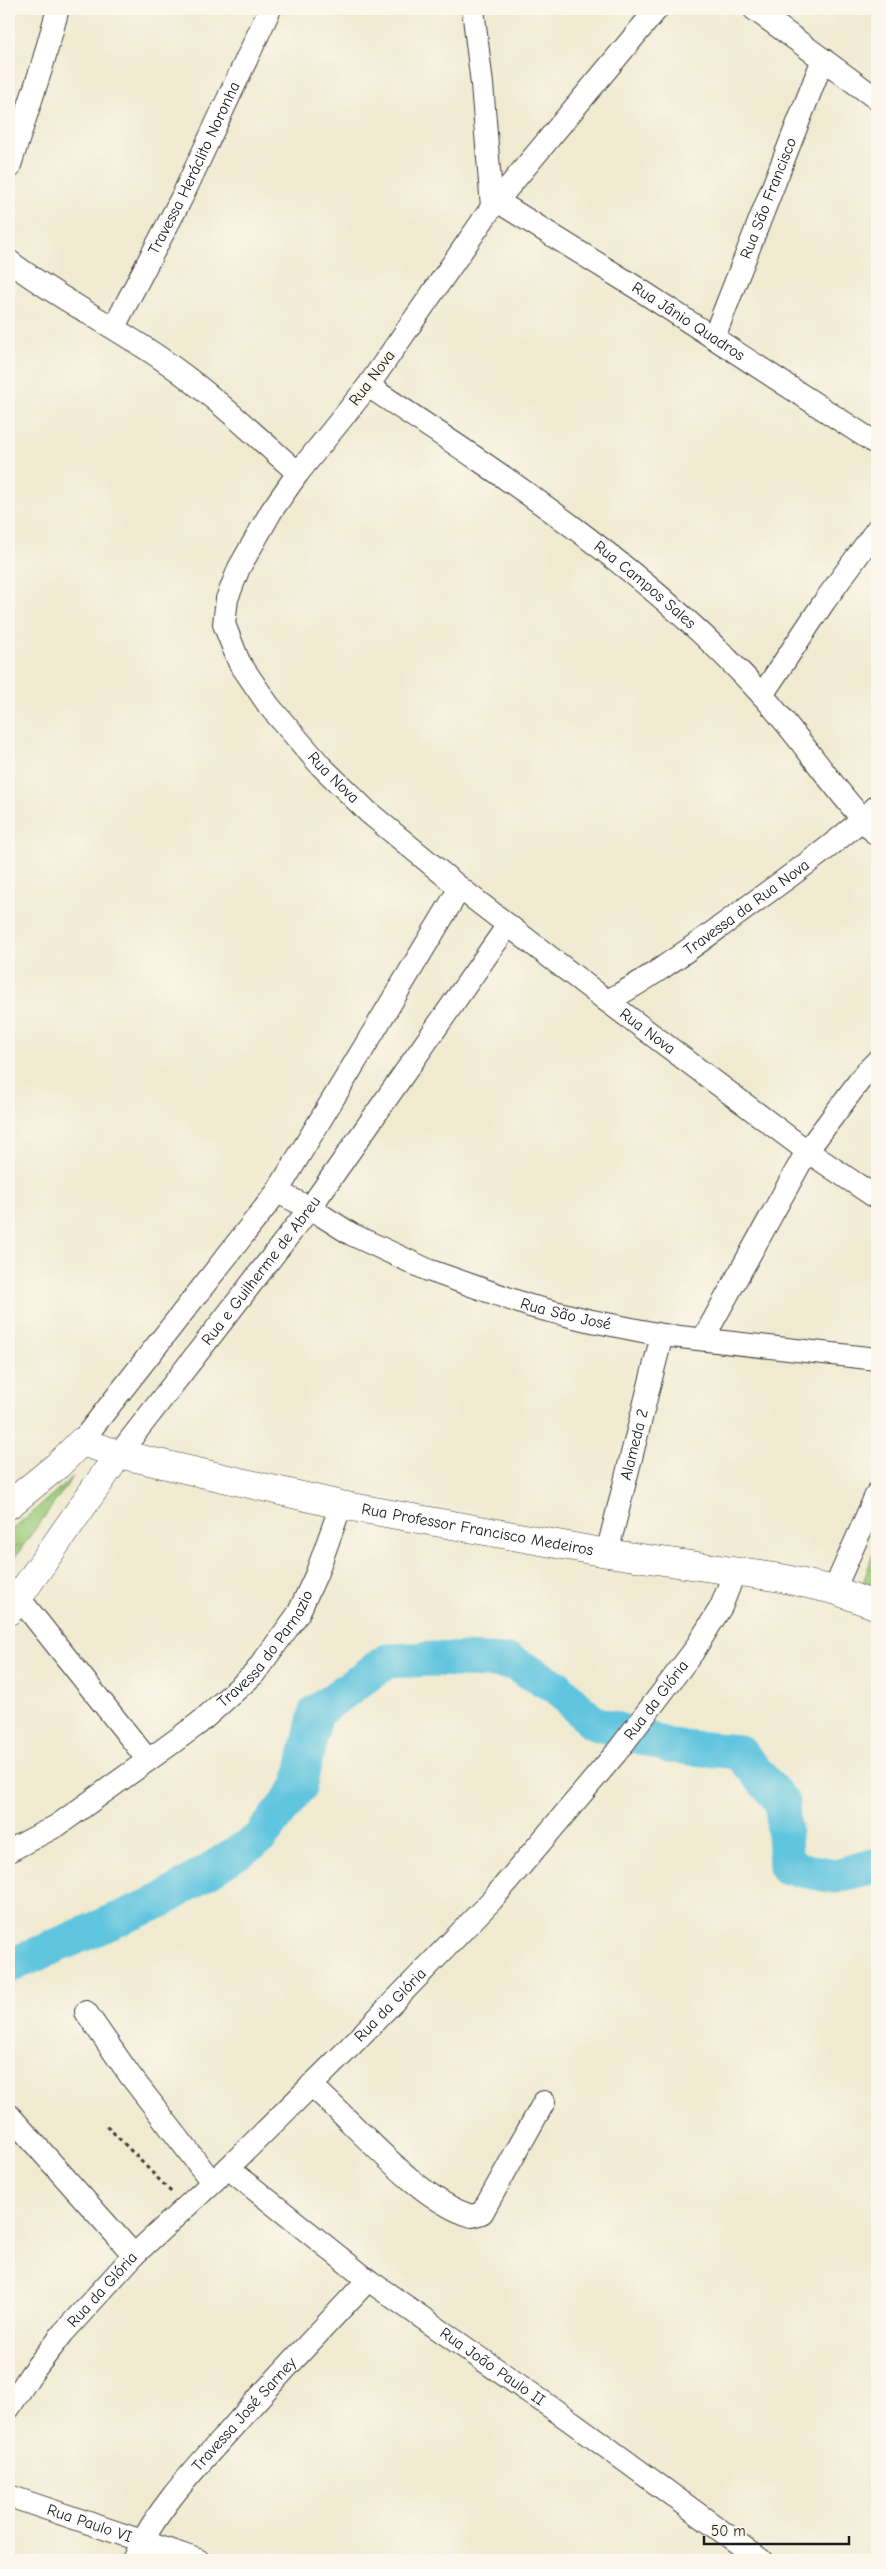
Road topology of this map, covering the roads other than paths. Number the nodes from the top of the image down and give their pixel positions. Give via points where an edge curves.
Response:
1 (58, 9) edge
2 (270, 9) edge
3 (472, 9) edge
4 (657, 9) edge
5 (754, 9) edge
6 (823, 59) junction
7 (877, 100) edge
8 (9, 168) edge
9 (495, 204) junction
10 (9, 261) edge
11 (114, 327) junction
12 (714, 337) junction
13 (368, 386) junction
14 (877, 444) edge
15 (298, 473) junction
16 (877, 529) edge
17 (762, 695) junction
18 (872, 820) edge
19 (460, 888) junction
20 (508, 925) junction
21 (607, 1000) junction
22 (877, 1062) edge
23 (807, 1151) junction
24 (278, 1192) junction
25 (877, 1198) edge
26 (310, 1208) junction
27 (662, 1335) junction
28 (703, 1339) junction
29 (877, 1359) edge
30 (81, 1442) junction
31 (119, 1454) junction
32 (877, 1492) edge
33 (9, 1503) edge
34 (340, 1505) junction
35 (607, 1553) junction
36 (735, 1571) junction
37 (834, 1590) junction
38 (14, 1604) edge
39 (877, 1606) edge
40 (148, 1760) junction
41 (9, 1852) edge
42 (86, 2012) dead end
43 (311, 2085) junction
44 (544, 2102) dead end
45 (9, 2114) edge
46 (220, 2175) junction
47 (134, 2255) junction
48 (368, 2280) junction
49 (9, 2408) edge
50 (9, 2496) edge
51 (142, 2540) junction
52 (133, 2560) edge
53 (198, 2560) edge
54 (761, 2560) edge

1 - 8 street
2 - 11 street, Travessa Heráclito Noronha via 182,197
3 - 9 street
4 - 9 street, Rua Nova
5 - 6 street
6 - 7 street
6 - 12 street, Rua São Francisco
9 - 12 street, Rua Jânio Quadros
9 - 13 street, Rua Nova
10 - 11 street
11 - 15 street via 198,386
12 - 14 street, Rua Jânio Quadros
13 - 15 street, Rua Nova
13 - 17 street, Rua Campos Sales via 607,552 692,624
15 - 19 street, Rua Nova via 239,568 227,599 224,624 230,642 251,683 320,766 368,812
16 - 17 street
17 - 18 street, Rua Campos Sales
18 - 21 street, Travessa da Rua Nova via 700,942 627,991
19 - 20 street, Rua Nova
19 - 24 street
20 - 21 street, Rua Nova
20 - 26 street, Rua e Guilherme de Abreu
21 - 23 street, Rua Nova
22 - 23 street
23 - 25 street, Rua Nova
23 - 28 street
24 - 26 street, Rua São José
24 - 30 street
26 - 27 street, Rua São José via 389,1253 474,1288 587,1320
26 - 31 street, Rua e Guilherme de Abreu
27 - 28 street, Rua São José
27 - 35 street, Alameda 2
28 - 29 street, Rua São José
30 - 31 street, Rua Professor Francisco Medeiros
30 - 33 street via 58,1465
31 - 34 street, Rua Professor Francisco Medeiros
31 - 38 street, Rua e Guilherme de Abreu
32 - 37 street
34 - 35 street, Rua Professor Francisco Medeiros
34 - 40 street, Travessa do Parnazio via 316,1576 298,1614 275,1648 254,1674 228,1698
35 - 36 street, Rua Professor Francisco Medeiros
36 - 37 street, Rua Professor Francisco Medeiros
36 - 43 street, Rua da Glória via 710,1628 616,1753 492,1900
37 - 39 street, Rua Professor Francisco Medeiros
38 - 40 street
40 - 41 street, Travessa do Parnazio via 58,1825
42 - 46 street, Rua João Paulo II via 129,2074
43 - 44 street via 425,2190 446,2206 472,2216 482,2213
43 - 46 street, Rua da Glória
45 - 47 street
46 - 47 street, Rua da Glória
46 - 48 street, Rua João Paulo II
47 - 49 street, Rua da Glória via 63,2333
48 - 51 street, Travessa José Sarney via 199,2464
48 - 54 street, Rua João Paulo II via 572,2422
50 - 51 street, Rua Paulo VI
51 - 52 street, Travessa José Sarney
51 - 53 street, Rua Paulo VI

